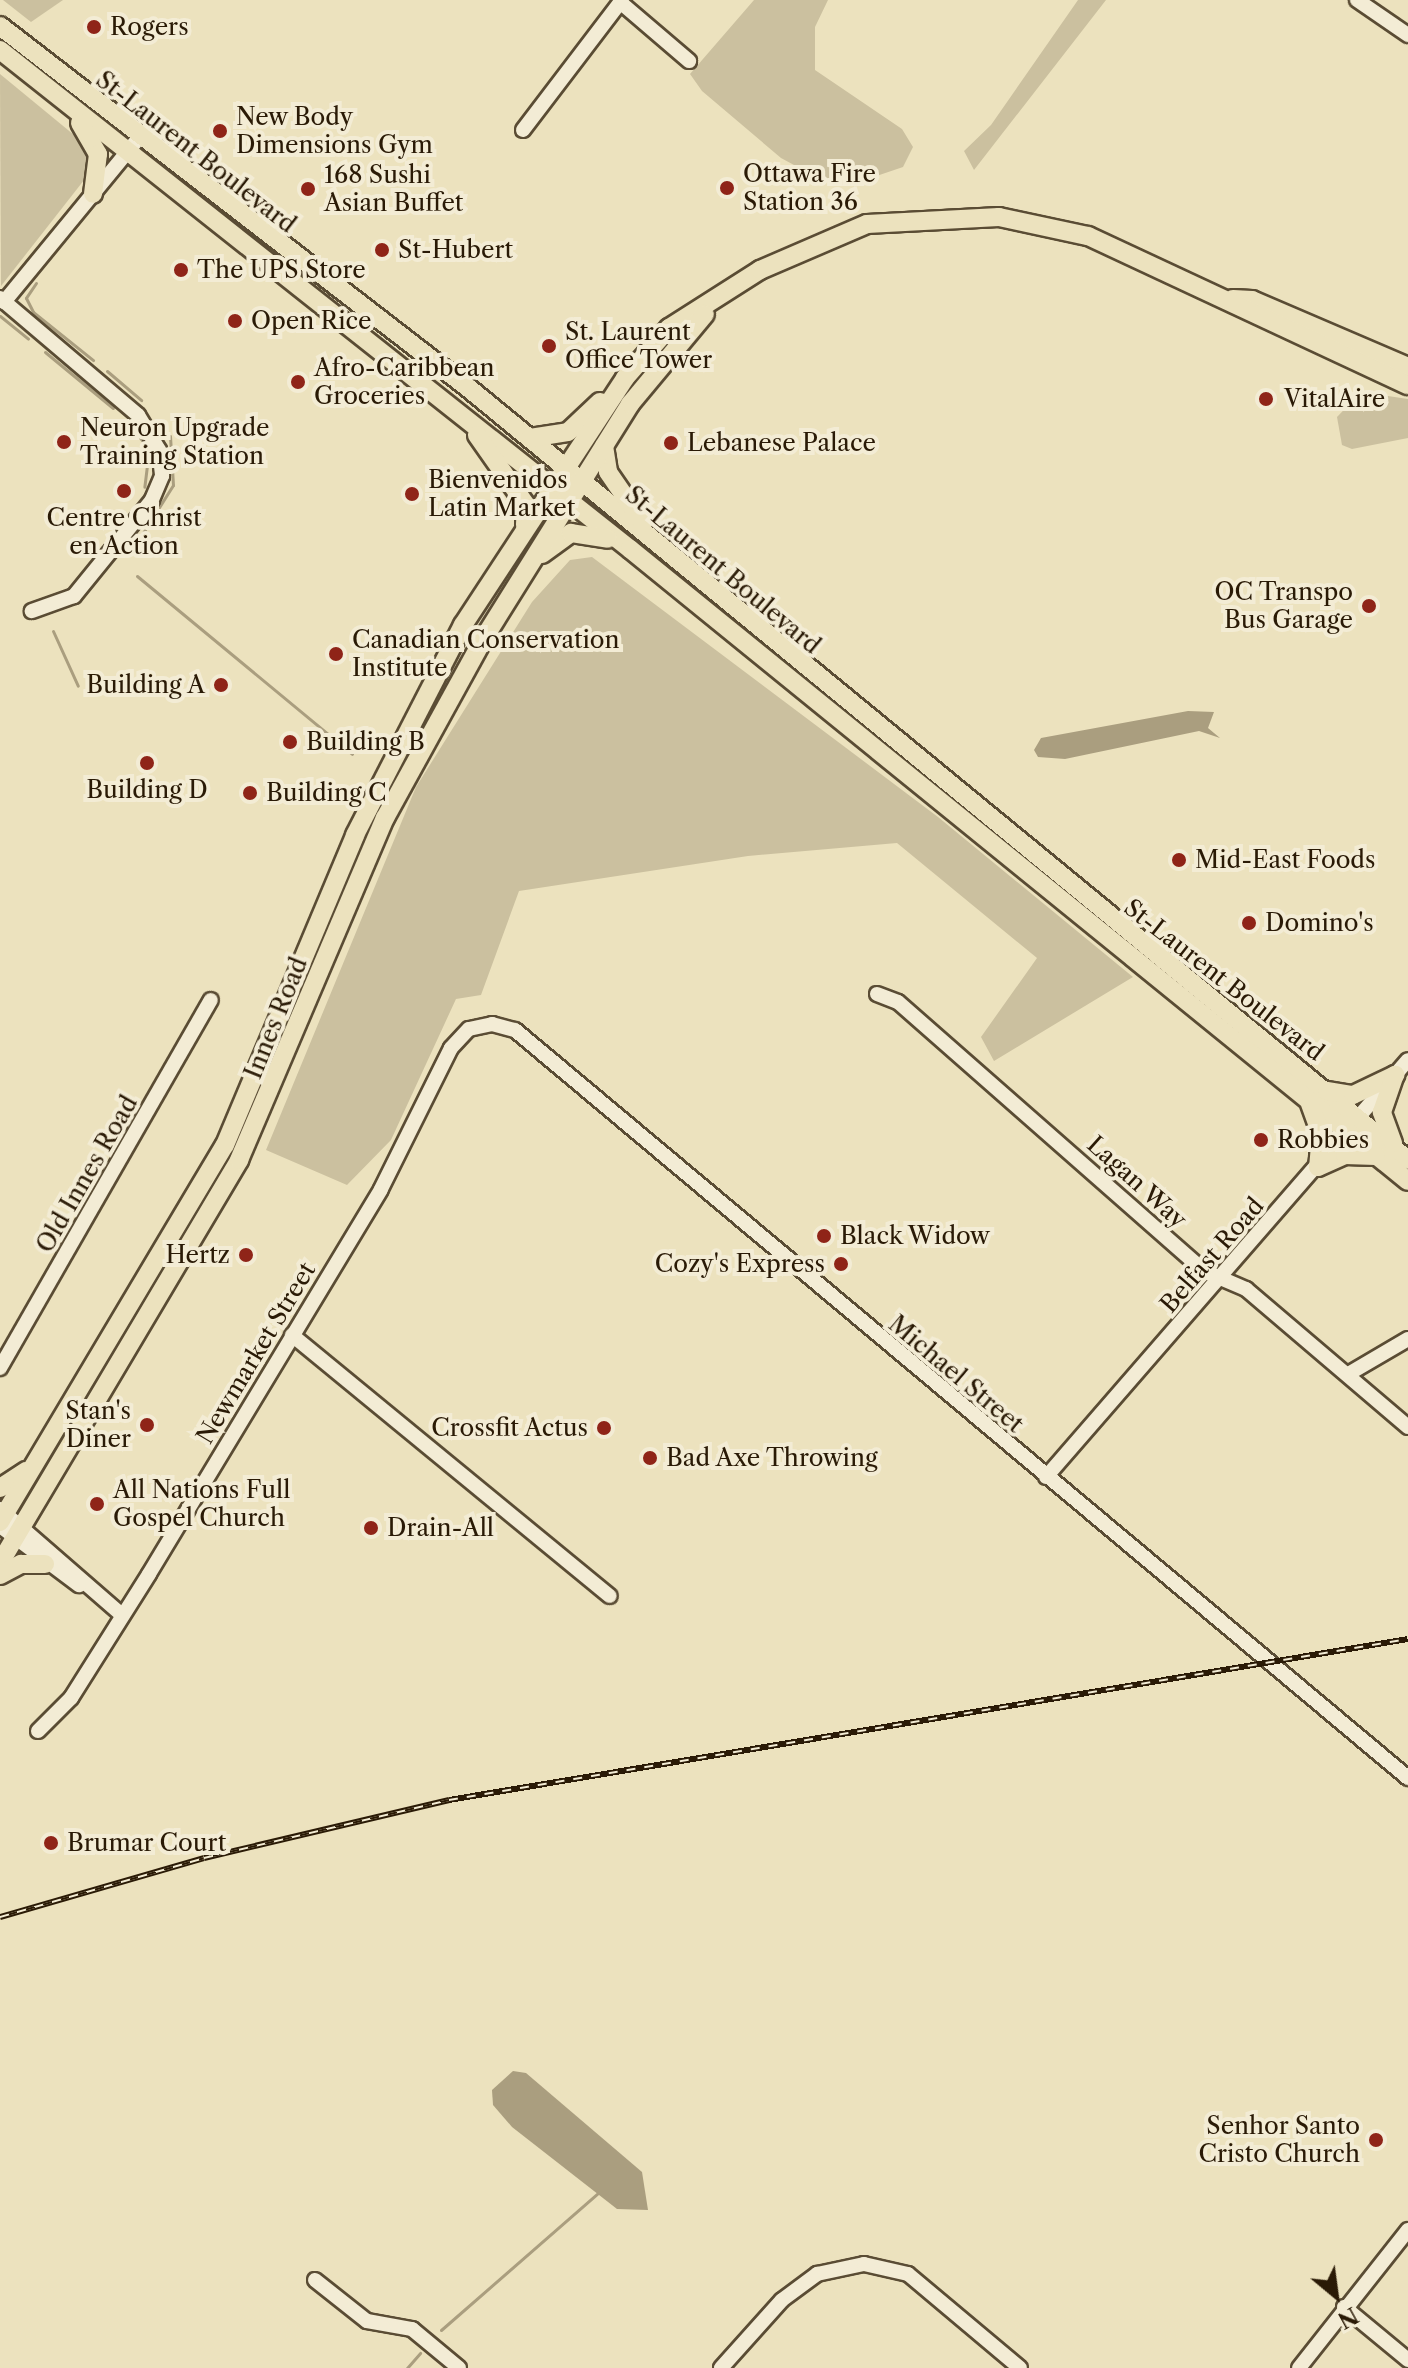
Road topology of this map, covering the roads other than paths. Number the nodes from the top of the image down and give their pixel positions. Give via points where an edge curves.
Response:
1 (1357, 0) edge
2 (621, 1) edge
3 (0, 26) edge
4 (1408, 35) edge
5 (0, 50) edge
6 (689, 61) dead end
7 (54, 95) junction
8 (523, 130) dead end
9 (132, 146) junction
10 (93, 194) junction
11 (1233, 299) junction
12 (2, 300) edge
13 (717, 300) junction
14 (1408, 367) edge
15 (625, 378) junction
16 (1408, 385) edge
17 (460, 414) junction
18 (530, 438) junction
19 (604, 446) junction
20 (565, 469) junction
21 (582, 483) junction
22 (553, 488) junction
23 (569, 502) junction
24 (525, 527) junction
25 (630, 549) junction
26 (677, 562) junction
27 (527, 566) junction
28 (32, 611) dead end
29 (898, 757) junction
30 (877, 994) dead end
31 (211, 1000) dead end
32 (469, 1029) joint
33 (1408, 1060) edge
34 (1395, 1075) junction
35 (1316, 1095) junction
36 (1353, 1126) junction
37 (1378, 1156) junction
38 (1405, 1158) edge
39 (1318, 1167) junction
40 (1408, 1181) edge
41 (1223, 1277) junction
42 (292, 1335) junction
43 (1408, 1339) edge
44 (0, 1368) edge
45 (1350, 1373) junction
46 (1408, 1427) edge
47 (37, 1461) junction
48 (1046, 1477) junction
49 (0, 1488) edge
50 (1, 1518) edge
51 (19, 1534) junction
52 (0, 1563) edge
53 (45, 1564) junction
54 (0, 1575) edge
55 (90, 1591) junction
56 (610, 1596) dead end
57 (122, 1615) junction
58 (38, 1731) dead end
59 (1408, 1778) edge
60 (1408, 2230) edge
61 (315, 2280) dead end
62 (1344, 2307) junction
63 (1408, 2360) edge
64 (459, 2368) edge
65 (721, 2368) edge
66 (1020, 2368) edge
67 (1299, 2368) edge

1 - 4 street
2 - 6 street
2 - 8 street
3 - 9 main road, St-Laurent Boulevard
5 - 7 main road, St-Laurent Boulevard
7 - 9 main road, St-Laurent Boulevard
7 - 10 main road via 97,151
9 - 10 street
9 - 17 main road, St-Laurent Boulevard
9 - 18 main road, St-Laurent Boulevard
10 - 12 street
11 - 13 main road via 1088,236 999,217 930,216 824,239
11 - 14 main road via 1252,300
11 - 16 main road via 1334,356
12 - 28 street via 138,415 159,450 162,476 152,500 74,596
13 - 15 main road via 669,328
13 - 19 main road, Innes Road via 648,378
15 - 18 main road via 568,432
15 - 20 main road, Innes Road
17 - 22 main road, St-Laurent Boulevard
17 - 24 main road via 519,491 528,510
18 - 20 main road, St-Laurent Boulevard
19 - 21 main road, Innes Road
19 - 26 main road via 619,491
20 - 21 main road, St-Laurent Boulevard
20 - 22 main road, Innes Road
21 - 23 main road, Innes Road
21 - 26 main road, St-Laurent Boulevard
22 - 23 main road, St-Laurent Boulevard
22 - 24 main road, Innes Road
23 - 25 main road, St-Laurent Boulevard
23 - 27 main road, Innes Road
24 - 47 main road, Innes Road via 463,625 365,813 225,1145
25 - 27 main road via 576,532
25 - 29 main road, St-Laurent Boulevard
26 - 29 main road, St-Laurent Boulevard
27 - 51 main road, Innes Road via 390,807 239,1160
29 - 35 main road, St-Laurent Boulevard
30 - 41 street, Lagan Way via 898,1002 1204,1271
31 - 44 street, Old Innes Road
32 - 42 street, Newmarket Street via 451,1048 381,1189
32 - 48 street, Michael Street via 515,1030
33 - 34 street, Belfast Road
34 - 35 main road via 1353,1095
34 - 36 street, Belfast Road
34 - 38 main road via 1382,1117
35 - 36 main road, St-Laurent Boulevard
35 - 39 main road
36 - 37 main road, St-Laurent Boulevard
36 - 38 main road, St-Laurent Boulevard
36 - 39 street, Belfast Road
37 - 39 main road via 1351,1153
37 - 40 main road, St-Laurent Boulevard
39 - 41 street, Belfast Road
41 - 45 street, Lagan Way
41 - 48 street, Belfast Road
42 - 56 street
42 - 57 street, Newmarket Street
43 - 45 street
45 - 46 street, Lagan Way
47 - 49 main road
47 - 50 main road, Innes Road
48 - 59 street, Michael Street
50 - 51 street
51 - 52 main road, Innes Road
51 - 53 street
51 - 55 street
53 - 54 main road via 21,1564
53 - 55 street
55 - 57 street
57 - 58 street, Newmarket Street via 71,1698
60 - 62 street
61 - 64 street via 367,2321 412,2329
62 - 63 street
62 - 67 street
65 - 66 street via 782,2300 817,2274 864,2264 908,2274

